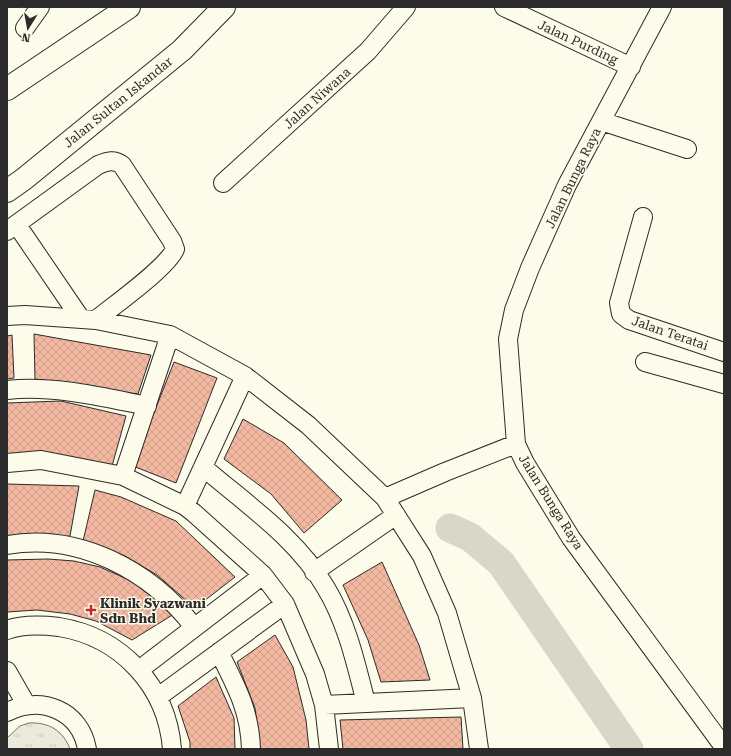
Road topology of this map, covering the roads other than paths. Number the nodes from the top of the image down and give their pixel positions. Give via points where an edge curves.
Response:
1 (40, 7) edge
2 (129, 7) edge
3 (224, 7) edge
4 (406, 7) edge
5 (504, 7) edge
6 (662, 7) edge
7 (25, 28) dead end
8 (631, 67) junction
9 (7, 89) edge
10 (601, 122) junction
11 (687, 149) dead end
12 (223, 183) dead end
13 (7, 191) edge
14 (643, 217) dead end
15 (12, 228) edge
16 (7, 316) edge
17 (88, 319) junction
18 (170, 335) junction
19 (724, 352) edge
20 (645, 362) dead end
21 (245, 376) junction
22 (724, 384) edge
23 (7, 390) edge
24 (147, 406) junction
25 (516, 444) junction
26 (7, 463) edge
27 (203, 467) junction
28 (124, 476) junction
29 (385, 498) junction
30 (185, 506) junction
31 (396, 516) junction
32 (7, 545) edge
33 (314, 572) junction
34 (263, 575) junction
35 (285, 604) junction
36 (194, 627) junction
37 (7, 630) edge
38 (219, 652) junction
39 (139, 670) junction
40 (7, 671) edge
41 (158, 697) junction
42 (472, 698) junction
43 (366, 703) junction
44 (26, 704) junction
45 (324, 704) junction
46 (7, 712) edge
47 (724, 747) edge
48 (87, 749) edge
49 (172, 749) edge
50 (251, 749) edge
51 (328, 749) edge
52 (479, 749) edge

1 - 7 street
2 - 9 main road
3 - 13 main road, Jalan Sultan Iskandar via 182,50 24,180
4 - 12 street, Jalan Niwana via 368,52
5 - 8 street, Jalan Purding
6 - 8 street, Jalan Bunga Raya
8 - 10 street, Jalan Bunga Raya
10 - 11 street
10 - 25 street, Jalan Bunga Raya via 567,185 514,310 508,339
14 - 19 street, Jalan Teratai via 619,303 621,314 629,320
15 - 17 street
15 - 17 street via 98,165 117,161 122,165 175,249 172,256 146,280
16 - 17 street
17 - 18 street
18 - 21 street
18 - 24 street
20 - 22 street
21 - 27 street
21 - 29 street via 308,425
23 - 24 street via 26,388 92,395
24 - 28 street
25 - 29 street
25 - 47 street, Jalan Bunga Raya via 571,538
26 - 28 street via 41,460
27 - 30 street
27 - 33 street via 280,532
28 - 30 street
29 - 31 street
30 - 34 street
31 - 33 street
31 - 42 street via 422,556 447,613
32 - 36 street via 22,542 68,545 104,556 154,585 179,608
33 - 43 street via 326,588 350,643
34 - 35 street
34 - 36 street
35 - 38 street
35 - 45 street via 315,674
36 - 39 street
37 - 39 street via 45,625 77,630 107,643
38 - 41 street
38 - 50 street via 242,696
39 - 41 street
40 - 44 street
41 - 49 street via 170,732
42 - 43 street
42 - 52 street
43 - 45 street
44 - 46 street
44 - 48 street via 48,705 68,715 82,732
45 - 51 street

